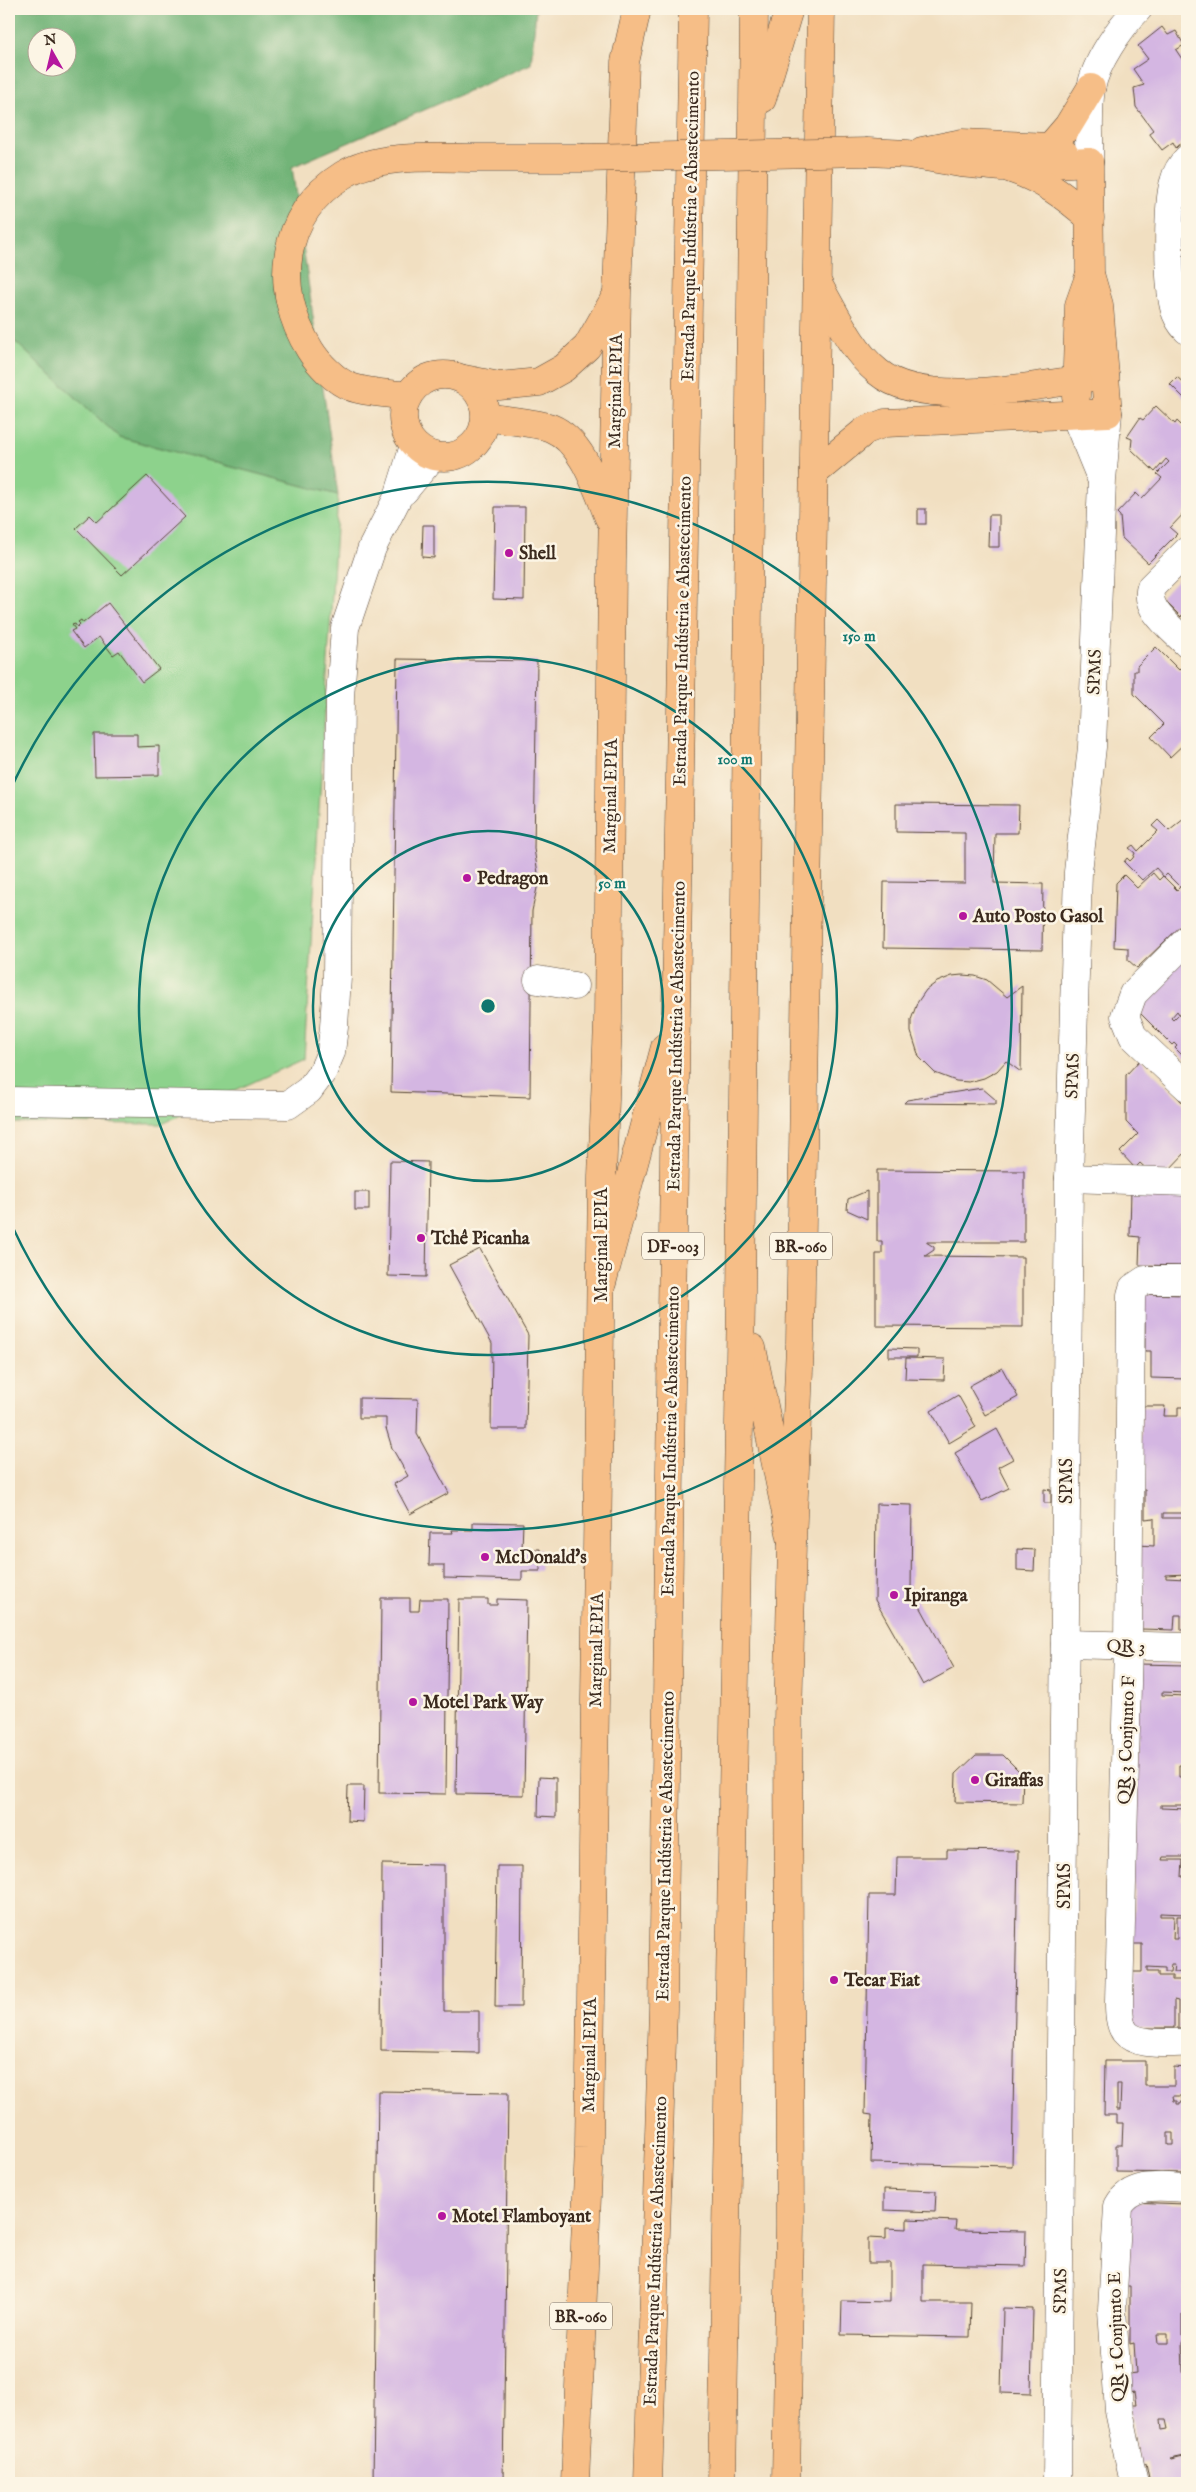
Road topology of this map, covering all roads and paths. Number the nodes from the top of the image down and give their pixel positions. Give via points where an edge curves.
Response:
1 (637, 9) edge
2 (693, 9) edge
3 (754, 9) edge
4 (789, 9) edge
5 (821, 9) edge
6 (1138, 9) edge
7 (1091, 88) junction
8 (753, 126) junction
9 (1050, 147) junction
10 (908, 154) junction
11 (1187, 159) edge
12 (1089, 162) junction
13 (1002, 166) junction
14 (1090, 218) junction
15 (1090, 274) junction
16 (818, 284) junction
17 (617, 294) junction
18 (1187, 330) edge
19 (1077, 336) junction
20 (1105, 375) junction
21 (1076, 379) junction
22 (464, 380) junction
23 (1041, 385) junction
24 (407, 396) junction
25 (1108, 413) junction
26 (1076, 415) junction
27 (486, 417) junction
28 (424, 451) junction
29 (814, 473) junction
30 (1102, 480) junction
31 (613, 529) junction
32 (1187, 551) edge
33 (1187, 644) edge
34 (1187, 940) edge
35 (538, 980) dead end
36 (574, 986) dead end
37 (676, 1007) junction
38 (1187, 1087) edge
39 (9, 1101) edge
40 (1069, 1178) junction
41 (1187, 1182) edge
42 (1187, 1280) edge
43 (602, 1283) junction
44 (741, 1298) junction
45 (792, 1542) junction
46 (1066, 1644) junction
47 (1128, 1645) junction
48 (1187, 1647) edge
49 (1187, 2043) edge
50 (1187, 2188) edge
51 (575, 2483) edge
52 (648, 2483) edge
53 (722, 2483) edge
54 (786, 2483) edge
55 (1057, 2483) edge
56 (1134, 2483) edge

1 - 17 main road, Marginal EPIA / BR-060 via 626,62
2 - 37 main road, Estrada Parque Indústria e Abastecimento / DF-003
3 - 8 main road
4 - 8 main road
5 - 16 main road, BR-060
6 - 7 street via 1106,51
7 - 9 main road via 1068,126
7 - 12 street
8 - 44 main road
9 - 10 main road via 962,143
9 - 12 main road
10 - 13 main road via 960,164
10 - 24 main road, bridge via 417,158 372,163 344,174 310,201 291,240 286,264 288,292 298,331 319,364 350,387
11 - 18 street via 1173,184 1170,276 1178,320
12 - 13 main road
12 - 14 main road
13 - 14 main road via 1045,184
14 - 15 main road
15 - 19 main road via 1078,305
15 - 20 main road via 1098,305
16 - 23 main road via 863,357 893,383 921,391 1007,391
16 - 29 main road, BR-060
17 - 22 main road via 587,347 564,368 538,382 499,386
17 - 31 main road, Marginal EPIA / BR-060
19 - 21 main road
19 - 23 main road via 1065,364
20 - 21 main road
20 - 25 main road
21 - 23 main road
21 - 26 main road
22 - 24 main road via 448,374 432,376 418,383
22 - 27 main road via 476,389
24 - 28 main road via 402,413 404,431
25 - 26 main road
25 - 30 street, SPMS
26 - 29 main road via 885,423 866,430
26 - 30 street, SPMS
27 - 28 main road via 481,435 469,449 452,457
27 - 31 main road via 552,428 573,445 587,466
28 - 39 street via 372,548 346,628 340,697 337,977 331,1052 323,1071 310,1090 288,1105
29 - 45 main road, BR-060 via 800,1344
30 - 40 street, SPMS via 1092,747 1078,872
31 - 43 main road, Marginal EPIA / BR-060
32 - 33 street via 1151,587 1149,593 1153,608
34 - 38 street via 1133,994 1125,1016 1133,1036
35 - 36 street
37 - 43 main road
37 - 52 main road, Estrada Parque Indústria e Abastecimento / DF-003 via 663,2009
40 - 41 street
40 - 46 street, SPMS
42 - 47 street, QR 3 Conjunto F via 1145,1280 1133,1288 1131,1294
43 - 51 main road, Marginal EPIA / BR-060 via 588,2148
44 - 45 main road
44 - 53 main road
45 - 54 main road, BR-060 via 788,1721 790,2224
46 - 47 street, QR 3
46 - 55 street, SPMS
47 - 48 street, QR 3
47 - 49 street, QR 3 Conjunto F via 1120,2019 1124,2032 1140,2040
50 - 56 street, QR 1 Conjunto E via 1146,2187 1131,2191 1118,2206 1112,2310 1119,2411

